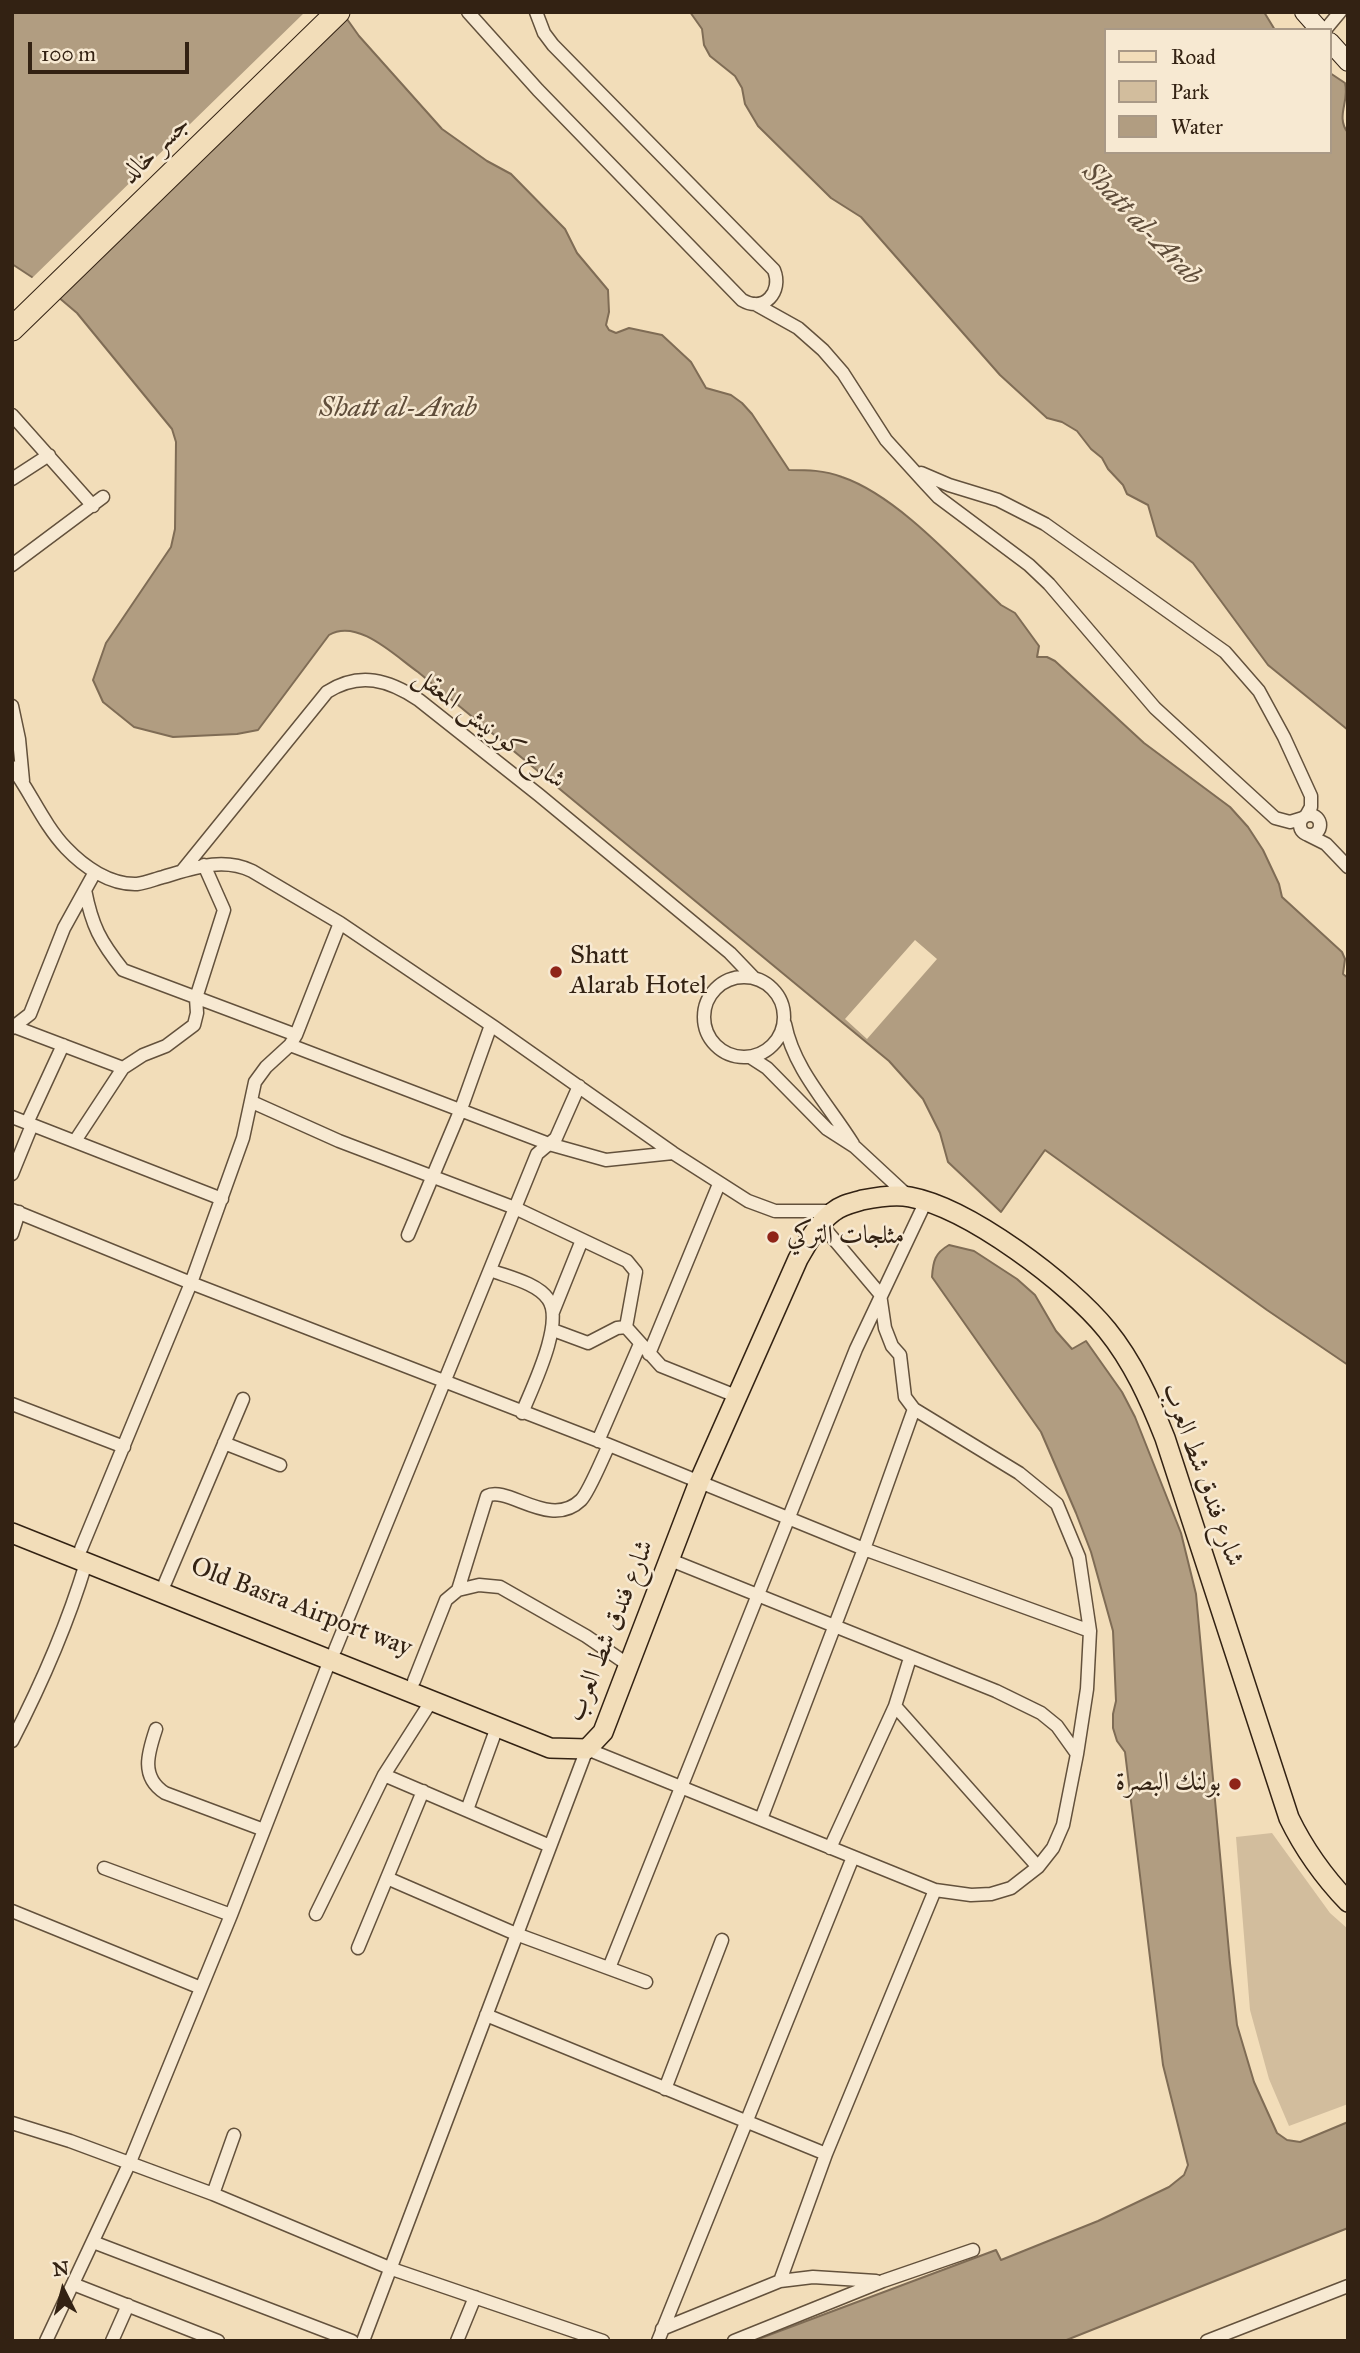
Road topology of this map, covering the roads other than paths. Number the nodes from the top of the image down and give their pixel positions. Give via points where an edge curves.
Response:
1 (320, 12) edge
2 (338, 12) edge
3 (468, 12) edge
4 (536, 12) edge
5 (1304, 12) edge
6 (1340, 12) edge
7 (1318, 28) edge
8 (1327, 28) edge
9 (1332, 44) edge
10 (1348, 62) edge
11 (755, 304) junction
12 (12, 312) edge
13 (12, 329) edge
14 (12, 415) edge
15 (49, 455) junction
16 (911, 468) junction
17 (12, 479) edge
18 (12, 565) edge
19 (12, 706) edge
20 (12, 767) edge
21 (23, 782) junction
22 (1312, 819) junction
23 (1283, 822) junction
24 (1305, 833) junction
25 (1326, 844) junction
26 (1345, 859) edge
27 (204, 865) junction
28 (182, 871) junction
29 (95, 872) junction
30 (85, 890) junction
31 (340, 923) junction
32 (753, 977) junction
33 (196, 998) junction
34 (784, 1018) junction
35 (491, 1025) junction
36 (13, 1028) edge
37 (293, 1040) junction
38 (63, 1045) junction
39 (750, 1057) junction
40 (123, 1068) junction
41 (579, 1086) junction
42 (252, 1102) junction
43 (461, 1109) junction
44 (12, 1117) edge
45 (29, 1124) junction
46 (75, 1141) junction
47 (549, 1144) junction
48 (855, 1147) junction
49 (673, 1153) junction
50 (12, 1174) edge
51 (432, 1177) junction
52 (719, 1184) junction
53 (222, 1199) junction
54 (918, 1199) junction
55 (515, 1208) junction
56 (15, 1211) edge
57 (827, 1217) junction
58 (12, 1234) edge
59 (408, 1235) dead end
60 (582, 1240) junction
61 (490, 1270) junction
62 (191, 1283) junction
63 (880, 1294) junction
64 (553, 1312) junction
65 (626, 1327) junction
66 (553, 1330) junction
67 (645, 1349) junction
68 (445, 1381) junction
69 (736, 1396) junction
70 (243, 1399) dead end
71 (12, 1404) edge
72 (914, 1409) junction
73 (522, 1413) junction
74 (224, 1443) junction
75 (603, 1443) junction
76 (124, 1447) junction
77 (280, 1465) dead end
78 (699, 1482) junction
79 (790, 1519) junction
80 (12, 1520) edge
81 (12, 1533) edge
82 (864, 1549) junction
83 (83, 1556) junction
84 (668, 1559) junction
85 (165, 1583) junction
86 (458, 1590) junction
87 (759, 1595) junction
88 (834, 1626) junction
89 (1090, 1630) junction
90 (333, 1655) junction
91 (910, 1658) junction
92 (627, 1664) junction
93 (414, 1681) junction
94 (432, 1700) junction
95 (895, 1706) junction
96 (497, 1727) junction
97 (156, 1729) dead end
98 (12, 1741) edge
99 (578, 1749) junction
100 (1077, 1754) junction
101 (384, 1775) junction
102 (683, 1786) junction
103 (423, 1791) junction
104 (467, 1810) junction
105 (761, 1819) junction
106 (264, 1830) junction
107 (550, 1846) junction
108 (830, 1848) junction
109 (853, 1857) junction
110 (1038, 1867) junction
111 (104, 1868) dead end
112 (387, 1878) junction
113 (935, 1890) junction
114 (1348, 1902) edge
115 (12, 1911) edge
116 (316, 1914) dead end
117 (231, 1915) junction
118 (516, 1934) junction
119 (722, 1940) dead end
120 (358, 1948) dead end
121 (609, 1969) junction
122 (646, 1982) dead end
123 (201, 1988) junction
124 (486, 2015) junction
125 (665, 2089) junction
126 (746, 2122) junction
127 (12, 2123) edge
128 (234, 2135) dead end
129 (826, 2154) junction
130 (130, 2162) junction
131 (213, 2194) junction
132 (93, 2242) junction
133 (972, 2250) dead end
134 (391, 2269) junction
135 (780, 2281) junction
136 (883, 2281) junction
137 (73, 2284) junction
138 (1348, 2286) edge
139 (475, 2297) junction
140 (128, 2305) junction
141 (565, 2328) junction
142 (660, 2335) edge
143 (46, 2341) edge
144 (112, 2341) edge
145 (218, 2341) edge
146 (352, 2341) edge
147 (363, 2341) edge
148 (457, 2341) edge
149 (560, 2341) edge
150 (603, 2341) edge
151 (734, 2341) edge
152 (1207, 2341) edge

1 - 12 highway, جسر خالد
2 - 13 highway, جسر خالد
3 - 11 street via 743,300
4 - 11 street via 553,44 774,270 775,292 769,300
5 - 7 street
6 - 8 street
9 - 10 street
11 - 16 street via 823,349
14 - 15 street
15 - 17 street
15 - 18 street via 98,501
16 - 22 street via 938,482 998,500 1045,524 1224,652 1259,691 1284,737 1311,796
16 - 23 street via 938,497 1049,584 1156,708
19 - 21 street
20 - 21 street
21 - 29 street via 60,841
22 - 23 street
22 - 24 street via 1300,826
22 - 24 street via 1317,831
22 - 25 street
23 - 24 street
24 - 25 street
25 - 26 street
27 - 28 street
27 - 31 street via 242,866
27 - 33 street via 224,910
28 - 29 street via 139,884
28 - 32 street, شارع كورنيش المعقل via 327,692 350,681 375,679 419,700 720,944
29 - 30 street
30 - 33 street via 91,920 123,970
30 - 36 street via 64,928 30,1014
31 - 35 street
31 - 37 street
32 - 34 street via 764,981 779,997
32 - 39 street via 721,983 707,999 703,1020 719,1049
33 - 37 street
33 - 40 street via 194,1025
34 - 39 street via 777,1039
34 - 48 street via 798,1062
35 - 41 street
35 - 43 street
36 - 38 street
37 - 42 street via 260,1074
37 - 43 street
38 - 40 street
38 - 45 street
39 - 48 street via 767,1068 827,1129
40 - 46 street
41 - 47 street
41 - 49 street
42 - 51 street
42 - 53 street
43 - 47 street
43 - 51 street
44 - 45 street
45 - 46 street
45 - 50 street
46 - 53 street
47 - 49 street via 607,1160
47 - 55 street via 537,1154
48 - 54 street
49 - 52 street
51 - 55 street
51 - 59 street
52 - 57 street via 762,1208
52 - 67 street
53 - 62 street
54 - 57 main road, شارع فندق شط العرب via 870,1198 844,1205
54 - 63 street
54 - 114 main road, شارع فندق شط العرب via 952,1211 1054,1277 1090,1310 1123,1351 1165,1438 1289,1818 1328,1881
55 - 60 street
55 - 61 street
56 - 58 street
56 - 62 street
57 - 63 street
57 - 69 main road, شارع فندق شط العرب via 798,1259
60 - 64 street
60 - 65 street via 627,1261 636,1272
61 - 64 street via 536,1288 549,1300
61 - 68 street
62 - 68 street
62 - 76 street
63 - 72 street via 884,1328 900,1355 905,1396
63 - 79 street
64 - 66 street
65 - 66 street via 588,1343
65 - 67 street
66 - 73 street
67 - 69 street via 661,1366
67 - 75 street
68 - 73 street
68 - 90 street
69 - 78 main road, شارع فندق شط العرب
70 - 74 street
71 - 76 street
72 - 82 street
72 - 89 street via 1019,1473 1057,1504 1079,1557
73 - 75 street
74 - 77 street
74 - 85 street
75 - 78 street
75 - 86 street via 582,1499 565,1508 547,1510 497,1494 487,1496
76 - 83 street
78 - 79 street
78 - 84 main road, شارع فندق شط العرب
79 - 82 street
79 - 87 street
80 - 83 main road, Old Basra Airport way
81 - 83 main road, Old Basra Airport way
82 - 88 street
82 - 89 street
83 - 85 main road, Old Basra Airport way
83 - 90 main road, Old Basra Airport way
83 - 98 street via 58,1647
84 - 87 street
84 - 92 main road, شارع فندق شط العرب
85 - 90 main road, Old Basra Airport way
86 - 92 street via 500,1587
86 - 93 street via 446,1601
87 - 88 street
87 - 102 street
88 - 91 street
88 - 105 street
89 - 100 street
90 - 93 main road, Old Basra Airport way
90 - 94 main road, Old Basra Airport way
90 - 106 street
91 - 95 street
91 - 100 street via 1041,1713
92 - 99 main road, شارع فندق شط العرب via 603,1732
93 - 99 main road, Old Basra Airport way
94 - 96 main road, Old Basra Airport way
94 - 101 street
95 - 108 street
95 - 110 street
96 - 99 main road, Old Basra Airport way via 550,1748
96 - 104 street
97 - 106 street via 147,1768 155,1785 165,1793
99 - 102 street
99 - 107 street
100 - 110 street via 1063,1825
101 - 103 street
101 - 116 street
102 - 105 street
102 - 121 street
103 - 104 street
103 - 112 street
104 - 107 street
105 - 108 street
106 - 117 street
107 - 118 street
108 - 109 street
109 - 113 street
109 - 126 street
110 - 113 street via 1010,1888 991,1894
111 - 117 street
112 - 118 street
112 - 120 street
113 - 129 street
115 - 123 street
117 - 123 street
118 - 121 street
118 - 124 street
119 - 125 street
121 - 122 street
123 - 130 street
124 - 125 street
124 - 134 street
125 - 126 street
126 - 129 street
126 - 142 street
127 - 130 street
128 - 131 street
129 - 135 street
130 - 131 street
130 - 132 street
131 - 134 street
132 - 137 street
132 - 146 street
133 - 136 street
134 - 139 street
134 - 147 street
135 - 136 street via 813,2277
135 - 142 street
136 - 151 street
137 - 140 street
137 - 143 street
138 - 152 street
139 - 141 street
139 - 148 street
140 - 144 street
140 - 145 street
141 - 149 street
141 - 150 street

